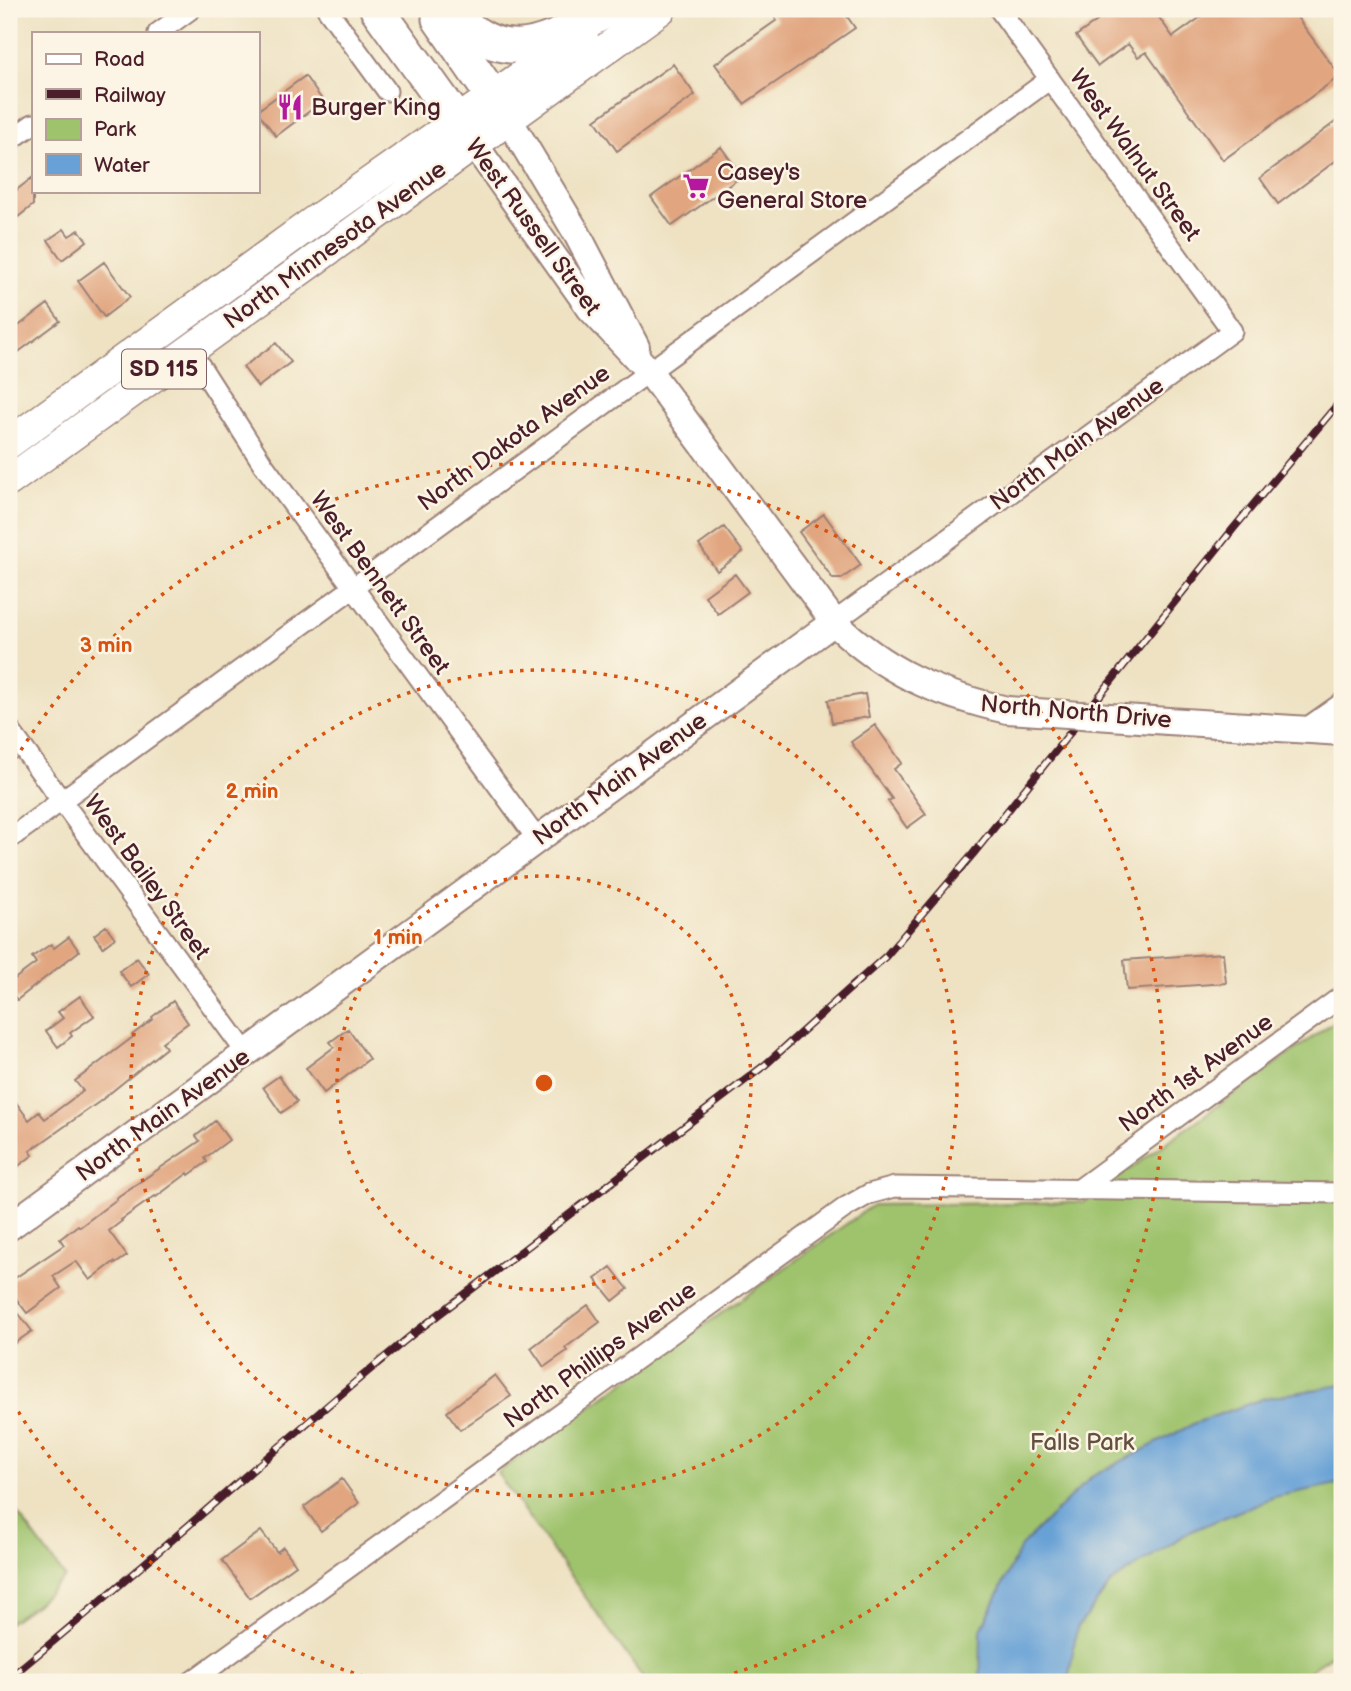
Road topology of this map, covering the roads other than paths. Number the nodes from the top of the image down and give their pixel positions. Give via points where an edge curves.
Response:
1 (191, 9) edge
2 (327, 9) edge
3 (377, 9) edge
4 (431, 9) edge
5 (447, 9) edge
6 (611, 9) edge
7 (618, 9) edge
8 (661, 9) edge
9 (999, 9) edge
10 (159, 32) edge
11 (1050, 79) junction
12 (387, 91) dead end
13 (501, 108) junction
14 (32, 125) edge
15 (466, 132) junction
16 (9, 141) edge
17 (1232, 331) joint
18 (190, 350) junction
19 (648, 370) junction
20 (9, 443) edge
21 (9, 481) edge
22 (353, 587) junction
23 (834, 622) junction
24 (1342, 703) edge
25 (9, 729) edge
26 (1306, 730) junction
27 (1342, 732) edge
28 (62, 800) junction
29 (9, 839) edge
30 (537, 839) junction
31 (1342, 996) edge
32 (247, 1054) junction
33 (1078, 1190) junction
34 (1342, 1193) edge
35 (9, 1227) edge
36 (191, 1682) edge

1 - 10 street
2 - 12 street
3 - 15 highway, West Russell Street
4 - 13 highway, West Russell Street
5 - 6 highway via 475,34 514,47 548,41
7 - 13 main road, North Minnesota Avenue / SD 115
8 - 13 main road, North Minnesota Avenue / SD 115
9 - 11 street, West Walnut Street
11 - 17 street, West Walnut Street
11 - 19 street, North Dakota Avenue
13 - 15 main road, North Minnesota Avenue / SD 115
13 - 19 main road, West Russell Street via 576,232
14 - 16 street
15 - 18 main road, North Minnesota Avenue / SD 115
15 - 19 main road, West Russell Street via 590,309
15 - 20 main road, North Minnesota Avenue / SD 115
17 - 23 street, North Main Avenue
18 - 21 main road, North Minnesota Avenue / SD 115
18 - 22 street, West Bennett Street via 263,464
19 - 22 street, North Dakota Avenue
19 - 23 main road, West Russell Street
22 - 28 street, North Dakota Avenue
22 - 30 street, West Bennett Street
23 - 26 main road, North North Drive, bridge via 857,644 911,679 964,700 1007,710
23 - 30 main road, North Main Avenue
24 - 26 street
25 - 28 street, West Bailey Street
26 - 27 main road, North North Drive
28 - 29 street, North Dakota Avenue
28 - 32 street, West Bailey Street
30 - 32 main road, North Main Avenue
31 - 33 street, North 1st Avenue
32 - 35 main road, North Main Avenue
33 - 34 street, North Phillips Avenue
33 - 36 street, North Phillips Avenue via 894,1188 846,1206

